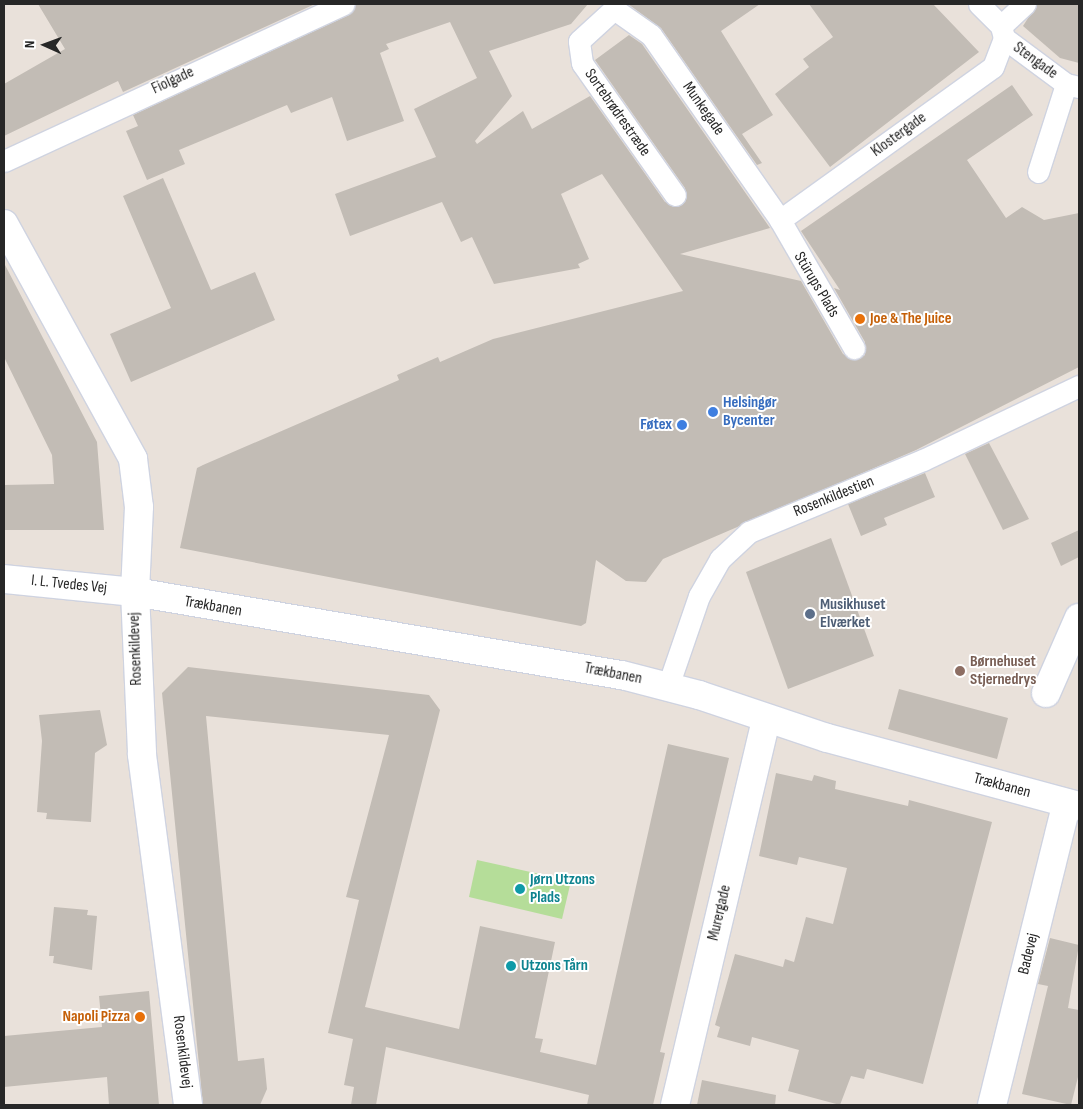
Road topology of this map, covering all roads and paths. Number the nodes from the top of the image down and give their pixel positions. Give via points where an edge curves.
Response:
1 (979, 4) edge
2 (1025, 4) edge
3 (332, 6) edge
4 (614, 9) joint
5 (1003, 32) junction
6 (1073, 85) edge
7 (4, 161) edge
8 (1038, 172) dead end
9 (675, 195) dead end
10 (780, 220) junction
11 (4, 224) edge
12 (854, 348) dead end
13 (1079, 386) edge
14 (4, 578) edge
15 (135, 592) junction
16 (1079, 618) edge
17 (668, 686) junction
18 (1046, 693) dead end
19 (766, 720) junction
20 (1073, 804) edge
21 (188, 1105) edge
22 (675, 1105) edge
23 (992, 1105) edge

1 - 5 street, Stengade
2 - 5 street
3 - 7 street, Fiolgade
4 - 9 street, Sortebrødrestræde via 579,41 582,64
4 - 10 street, Munkegade via 651,35
5 - 6 street, Stengade
5 - 10 street, Klostergade via 993,67
6 - 8 street
10 - 12 street, Stürups Plads
11 - 15 street, Rosenkildevej via 133,459 138,507
13 - 17 street, Rosenkildestien via 923,460 749,532 720,559 699,596
14 - 15 street, I. L. Tvedes Vej
15 - 17 street, Trækbanen
15 - 21 street, Rosenkildevej via 142,756
16 - 18 street
17 - 19 street, Trækbanen
19 - 20 street, Trækbanen
19 - 22 street, Murergade
20 - 23 street, Badevej

